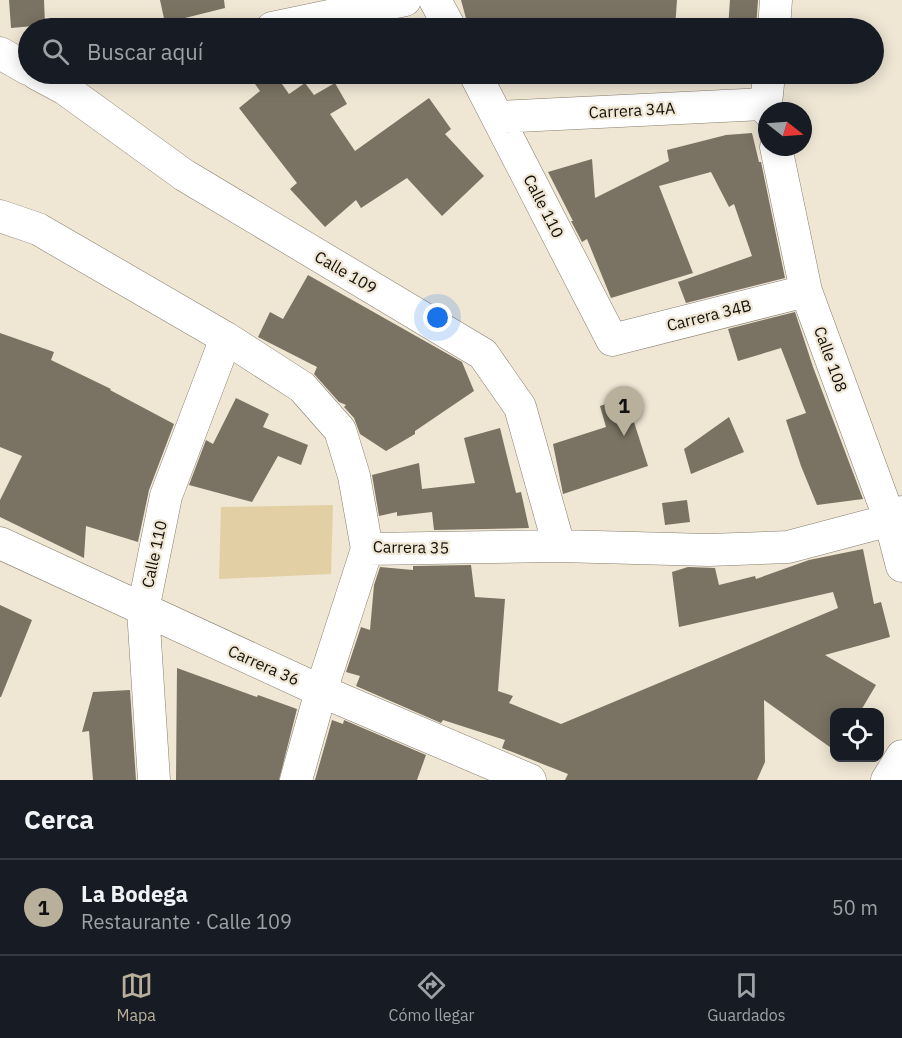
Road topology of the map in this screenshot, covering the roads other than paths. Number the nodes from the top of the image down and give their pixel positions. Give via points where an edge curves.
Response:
1 (405, 0) edge
2 (435, 0) edge
3 (776, 0) edge
4 (320, 18) edge
5 (445, 18) edge
6 (775, 18) edge
7 (0, 52) edge
8 (18, 63) edge
9 (56, 84) edge
10 (481, 84) edge
11 (768, 96) edge
12 (499, 117) junction
13 (778, 156) edge
14 (0, 216) edge
15 (806, 291) junction
16 (226, 338) junction
17 (612, 340) joint
18 (896, 516) edge
19 (0, 543) edge
20 (559, 546) junction
21 (367, 549) junction
22 (902, 566) edge
23 (143, 610) junction
24 (321, 691) junction
25 (902, 756) edge
26 (154, 780) edge
27 (296, 780) edge
28 (530, 780) edge
29 (887, 780) edge

1 - 4 street
2 - 5 street
3 - 6 street
7 - 8 street
9 - 20 street, Calle 109 via 184,175 483,354 520,407
10 - 12 street, Calle 110
11 - 12 street, Carrera 34A
12 - 17 street, Calle 110
13 - 15 street, Calle 108
14 - 16 street, Carrera 35 via 38,229
15 - 17 street, Carrera 34B
15 - 18 street, Calle 108
16 - 21 street, Carrera 35 via 302,387 340,430 354,476
16 - 23 street, Calle 110 via 166,496
18 - 20 street, Carrera 35 via 788,547 710,550
18 - 22 street, Calle 108
19 - 23 street, Carrera 36
20 - 21 street, Carrera 35
21 - 24 street
23 - 24 street, Carrera 36
23 - 26 street, Calle 110
24 - 27 street
24 - 28 street, Carrera 36
25 - 29 street

